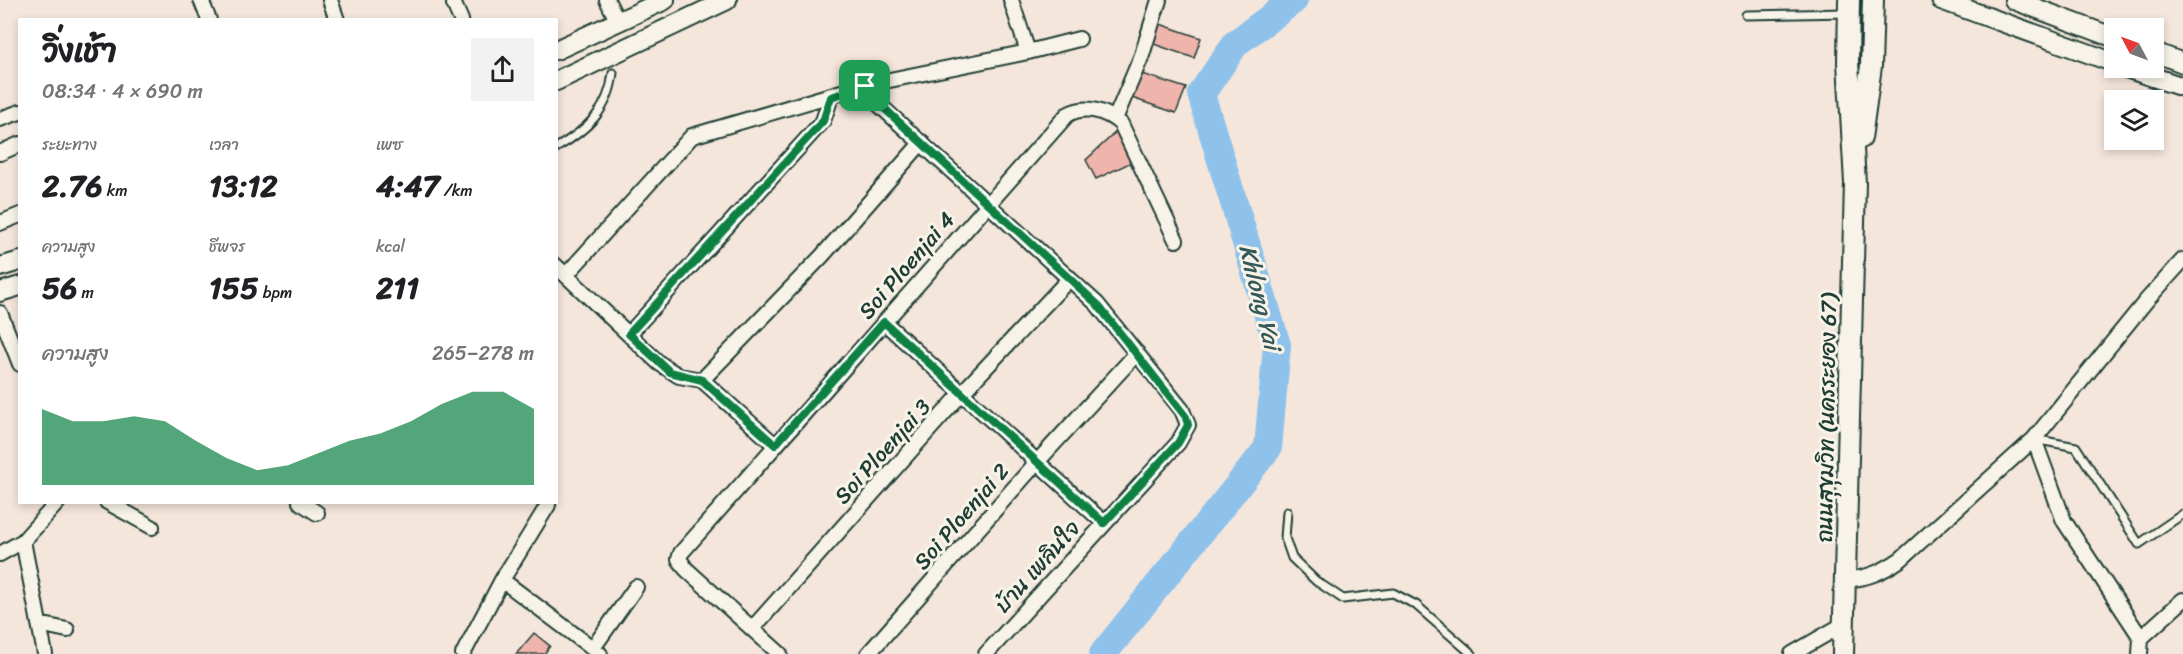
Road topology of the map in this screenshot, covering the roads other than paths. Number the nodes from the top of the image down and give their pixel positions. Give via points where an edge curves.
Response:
1 (201, 0) edge
2 (330, 0) edge
3 (607, 0) edge
4 (665, 0) edge
5 (1011, 0) edge
6 (1159, 0) edge
7 (1873, 0) edge
8 (1889, 0) edge
9 (1941, 0) edge
10 (2014, 0) edge
11 (721, 2) edge
12 (454, 4) dead end
13 (1849, 7) edge
14 (1746, 15) dead end
15 (208, 18) edge
16 (336, 18) edge
17 (459, 18) edge
18 (618, 22) junction
19 (1872, 32) junction
20 (2104, 34) edge
21 (1079, 39) dead end
22 (558, 49) edge
23 (1028, 52) junction
24 (2164, 56) edge
25 (2104, 59) edge
26 (2183, 63) edge
27 (613, 73) dead end
28 (2156, 78) edge
29 (558, 80) edge
30 (865, 86) junction
31 (2183, 87) edge
32 (831, 97) junction
33 (18, 113) edge
34 (0, 119) edge
35 (1115, 119) junction
36 (922, 142) junction
37 (18, 145) edge
38 (558, 147) edge
39 (0, 153) edge
40 (1855, 183) junction
41 (989, 204) junction
42 (18, 216) edge
43 (0, 223) edge
44 (1176, 240) dead end
45 (2183, 260) edge
46 (18, 262) edge
47 (0, 267) edge
48 (562, 270) edge
49 (1070, 278) junction
50 (18, 287) edge
51 (0, 292) edge
52 (0, 313) edge
53 (884, 322) junction
54 (629, 334) junction
55 (5, 344) edge
56 (1137, 354) junction
57 (18, 361) edge
58 (702, 380) junction
59 (962, 394) junction
60 (2034, 439) junction
61 (775, 445) junction
62 (1037, 462) junction
63 (111, 504) edge
64 (303, 504) edge
65 (548, 505) dead end
66 (44, 510) edge
67 (1287, 512) dead end
68 (317, 513) dead end
69 (2183, 514) edge
70 (1104, 523) junction
71 (152, 526) dead end
72 (22, 541) junction
73 (0, 554) edge
74 (502, 580) junction
75 (1846, 580) junction
76 (636, 587) dead end
77 (2183, 600) edge
78 (39, 624) junction
79 (1844, 624) junction
80 (752, 629) junction
81 (67, 630) dead end
82 (2141, 638) junction
83 (597, 651) edge
84 (45, 654) edge
85 (463, 654) edge
86 (780, 654) edge
87 (868, 654) edge
88 (986, 654) edge
89 (1472, 654) edge
90 (1792, 654) edge
91 (1843, 654) edge
92 (2140, 654) edge

1 - 15 street
2 - 16 street
3 - 18 street
4 - 18 street
5 - 23 street
6 - 35 street via 1142,55
7 - 19 main road, ถนนสุขุมวิท (นครระยอง 67)
8 - 19 main road
9 - 25 street
10 - 20 street
11 - 29 street
12 - 17 street
13 - 14 lane
13 - 40 main road, ถนนสุขุมวิท (นครระยอง 67)
18 - 22 street
19 - 40 main road, ถนนสุขุมวิท (นครระยอง 67)
21 - 23 street
23 - 30 street
24 - 26 street
27 - 38 lane via 602,110 585,130
28 - 31 street
30 - 32 street
30 - 36 street
32 - 48 street via 692,136
32 - 54 street via 823,121
33 - 34 street
35 - 41 street, Soi Ploenjai 4 via 1082,108 1067,115
35 - 44 street via 1126,132
36 - 41 street
36 - 58 street via 822,256
37 - 39 street
40 - 75 main road, ถนนสุขุมวิท (นครระยอง 67)
41 - 49 street
41 - 53 street, Soi Ploenjai 4
42 - 43 street
45 - 60 street
46 - 47 street
48 - 54 street
49 - 56 street via 1097,304
49 - 59 street, Soi Ploenjai 3
50 - 51 street
52 - 55 street
53 - 59 street
53 - 61 street, Soi Ploenjai 4
54 - 58 street via 670,372
55 - 57 street
56 - 62 street, Soi Ploenjai 2
56 - 70 street, บ้าน เพลินใจ via 1182,410 1188,425 1178,443
58 - 61 street
59 - 62 street
59 - 80 street, Soi Ploenjai 3
60 - 69 lane via 2076,447 2139,544
60 - 75 street via 1901,559 1867,578
60 - 82 street via 2064,521
61 - 80 street, Soi Ploenjai 4 via 686,546 680,559
62 - 70 street
62 - 87 street, Soi Ploenjai 2
63 - 71 street
64 - 68 street
65 - 74 street
66 - 72 street
67 - 89 lane via 1285,537 1292,558 1316,581 1343,599 1393,593 1416,605
70 - 88 street, บ้าน เพลินใจ
72 - 73 street
72 - 78 street
74 - 83 street
74 - 85 street
75 - 79 main road, ถนนสุขุมวิท (นครระยอง 67)
76 - 83 street
77 - 82 street
78 - 81 street
78 - 84 street
79 - 90 street
79 - 91 main road, ถนนสุขุมวิท (นครระยอง 67)
80 - 86 street
82 - 92 street

